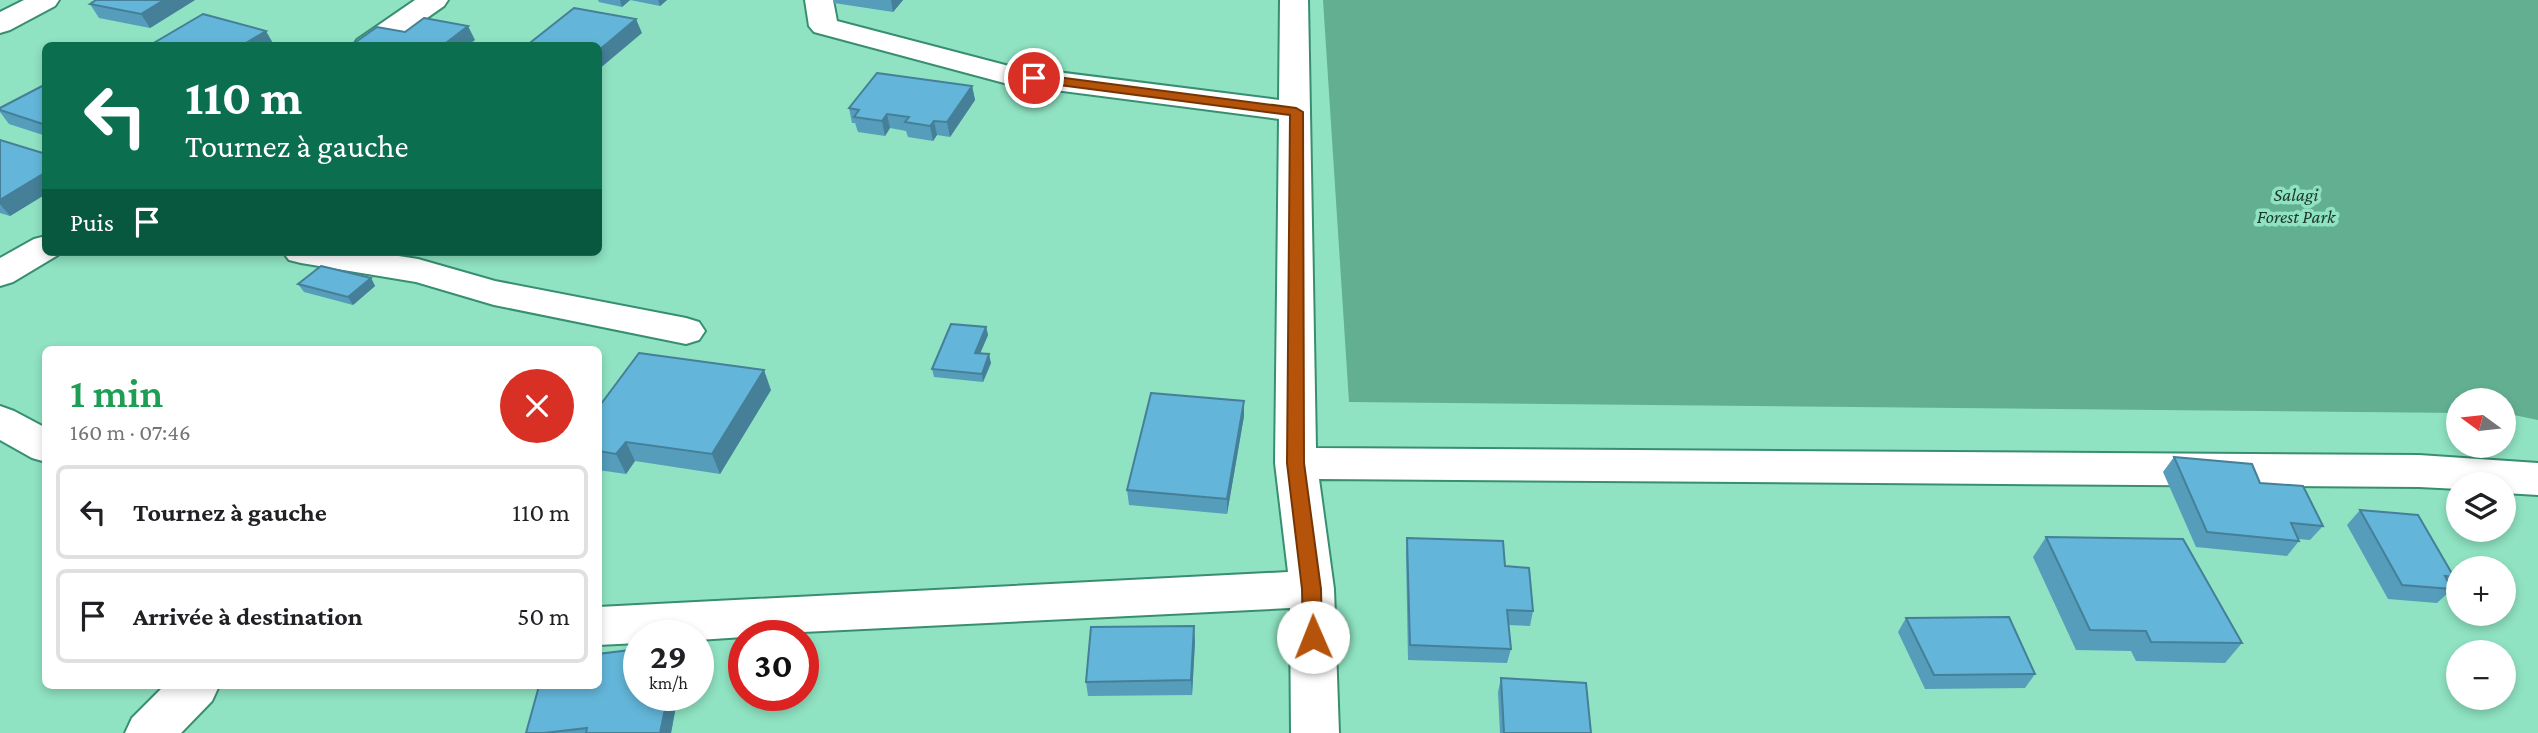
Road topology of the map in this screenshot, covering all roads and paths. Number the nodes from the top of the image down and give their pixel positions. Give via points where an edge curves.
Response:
1 (45, 0) edge
2 (434, 0) edge
3 (819, 0) edge
4 (1294, 0) edge
5 (0, 24) edge
6 (373, 42) edge
7 (1296, 112) junction
8 (42, 249) edge
9 (326, 256) edge
10 (0, 274) edge
11 (686, 331) dead end
12 (0, 421) edge
13 (42, 445) edge
14 (1296, 463) junction
15 (2538, 479) edge
16 (1311, 589) junction
17 (602, 626) edge
18 (192, 689) edge
19 (149, 733) edge
20 (1315, 733) edge

1 - 5 street
2 - 6 street
3 - 7 street via 824,26 1008,75
4 - 7 street
7 - 14 street
8 - 10 street
9 - 11 street via 418,271 494,293
12 - 13 street
14 - 15 street via 2419,471
14 - 16 street
16 - 17 street
16 - 20 street
18 - 19 street

